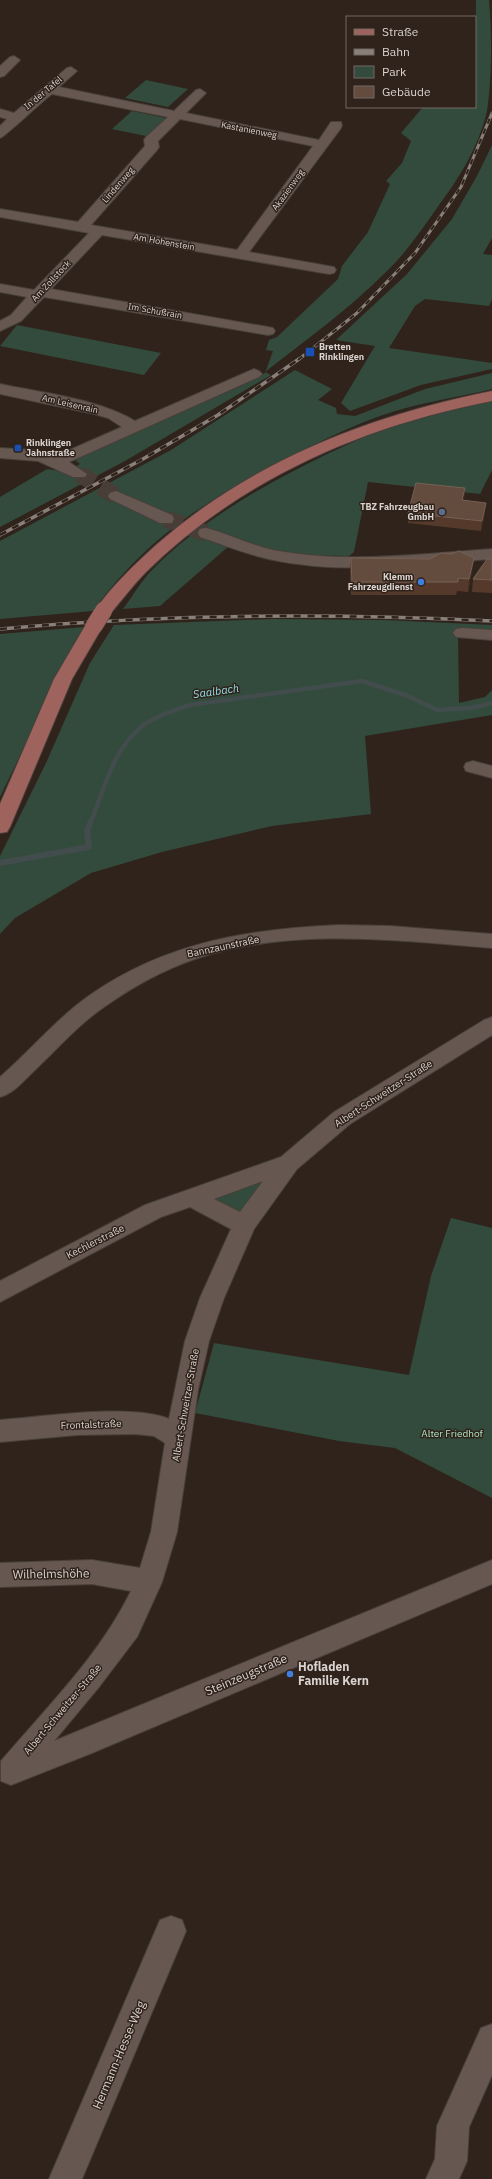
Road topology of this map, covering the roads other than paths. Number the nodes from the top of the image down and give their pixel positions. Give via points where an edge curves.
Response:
1 (14, 60) dead end
2 (71, 71) dead end
3 (0, 73) edge
4 (48, 89) junction
5 (200, 93) dead end
6 (0, 113) edge
7 (177, 115) junction
8 (16, 116) junction
9 (336, 126) dead end
10 (0, 134) edge
11 (321, 144) junction
12 (0, 213) edge
13 (81, 228) junction
14 (98, 231) junction
15 (240, 255) junction
16 (329, 270) dead end
17 (0, 288) edge
18 (40, 293) junction
19 (0, 327) edge
20 (268, 331) dead end
21 (254, 374) dead end
22 (0, 389) edge
23 (492, 396) edge
24 (136, 428) junction
25 (0, 453) edge
26 (58, 461) junction
27 (79, 474) tunnel mouth
28 (116, 496) tunnel mouth
29 (166, 519) tunnel mouth
30 (206, 533) tunnel mouth
31 (492, 554) edge
32 (462, 633) dead end
33 (492, 635) edge
34 (473, 767) dead end
35 (492, 772) edge
36 (0, 827) edge
37 (492, 941) edge
38 (492, 1025) edge
39 (0, 1089) edge
40 (289, 1163) junction
41 (193, 1198) junction
42 (244, 1225) junction
43 (0, 1292) edge
44 (0, 1431) edge
45 (179, 1438) junction
46 (492, 1572) edge
47 (0, 1575) edge
48 (149, 1582) junction
49 (5, 1774) edge
50 (171, 1931) dead end
51 (492, 2039) edge
52 (65, 2179) edge
53 (442, 2179) edge

1 - 3 street
2 - 4 street, In der Tafel
4 - 7 street, Kastanienweg
4 - 8 street, In der Tafel
5 - 7 street
6 - 8 street, In der Tafel
7 - 11 street, Kastanienweg
7 - 13 street, Lindenweg via 151,140 152,147
8 - 10 street, In der Tafel
9 - 11 street, Akazienweg
11 - 15 street, Akazienweg
12 - 13 street, Am Hohenstein
13 - 14 street, Am Hohenstein
14 - 15 street, Am Hohenstein
14 - 18 street, Am Zollstock
15 - 16 street, Am Hohenstein
17 - 18 street, Im Schußrain
18 - 19 street, Am Zollstock via 16,318
18 - 20 street, Im Schußrain
21 - 24 street
22 - 24 street, Am Leisenrain via 114,415
23 - 36 main road, bridge via 432,407 396,418 315,451 265,477 201,517 165,546 140,568 104,610 94,626 63,679
24 - 26 street
25 - 26 street via 42,456
26 - 27 street
28 - 29 street
30 - 31 street via 258,552 319,561 350,562
32 - 33 street
34 - 35 street
37 - 39 street, Bannzaunstraße via 373,931 307,933 236,941 191,952 147,969 98,1000
38 - 40 street, Albert-Schweitzer-Straße via 342,1118
40 - 41 street, Kechlerstraße
40 - 42 street, Albert-Schweitzer-Straße
41 - 42 street
41 - 43 street, Kechlerstraße via 153,1211
42 - 45 street, Albert-Schweitzer-Straße via 212,1298 197,1341
44 - 45 street, Frontalstraße via 77,1424 135,1423 159,1426
45 - 48 street, Albert-Schweitzer-Straße via 164,1532
46 - 49 street, Steinzeugstraße
47 - 48 street, Wilhelmshöhe via 92,1572
48 - 49 street, Albert-Schweitzer-Straße via 128,1628 89,1678
50 - 52 street, Hermann-Hesse-Weg
51 - 53 street via 453,2126 451,2161

